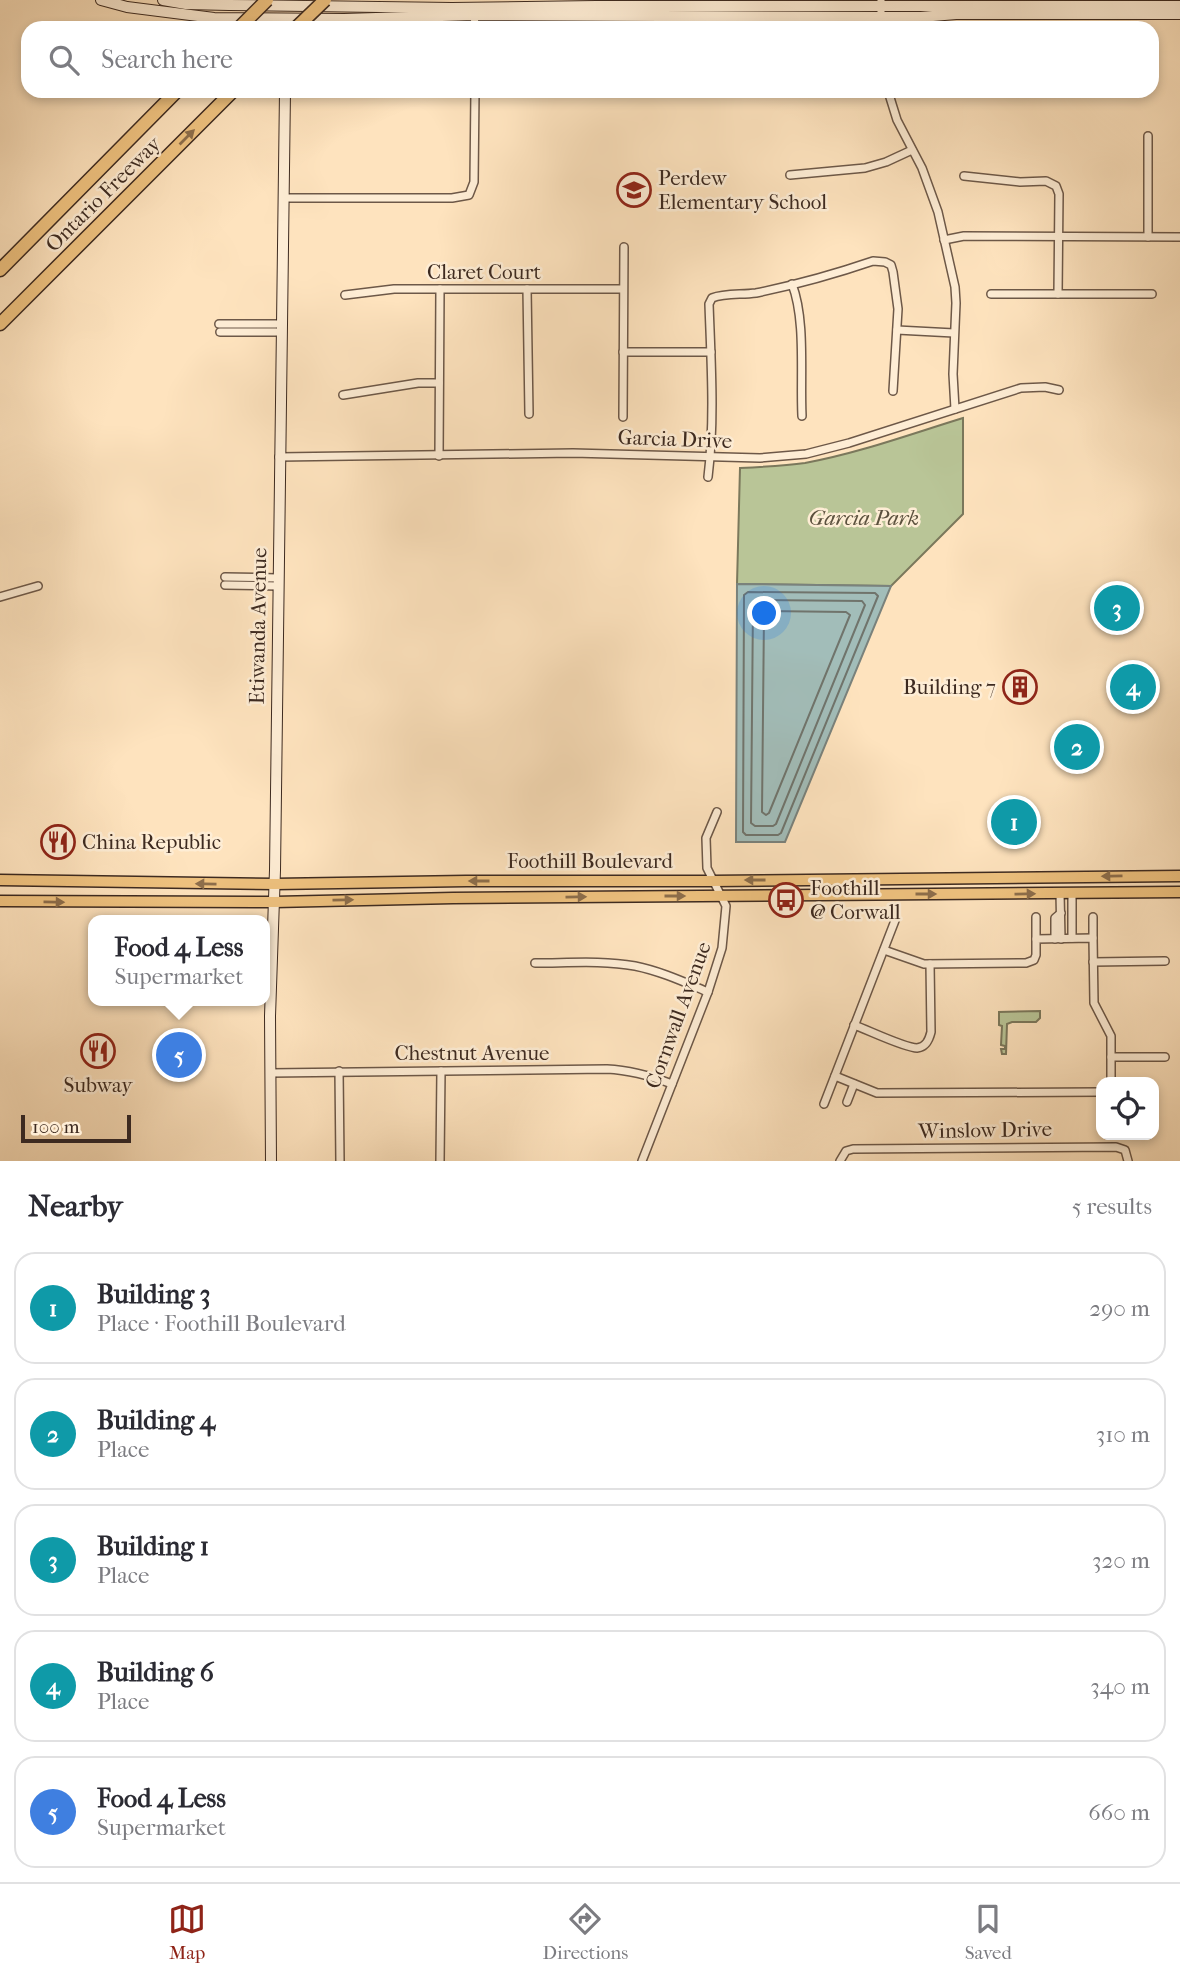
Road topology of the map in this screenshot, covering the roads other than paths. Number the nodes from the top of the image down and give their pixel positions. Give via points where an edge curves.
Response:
1 (101, 0) edge
2 (163, 0) edge
3 (325, 0) edge
4 (275, 2) edge
5 (291, 3) edge
6 (1180, 6) edge
7 (474, 11) junction
8 (881, 13) edge
9 (1180, 14) edge
10 (249, 21) edge
11 (252, 21) edge
12 (278, 21) edge
13 (293, 21) edge
14 (298, 21) edge
15 (327, 21) edge
16 (475, 21) edge
17 (170, 98) edge
18 (226, 98) edge
19 (285, 98) edge
20 (475, 98) edge
21 (890, 98) edge
22 (1148, 136) dead end
23 (912, 150) junction
24 (790, 175) dead end
25 (964, 176) dead end
26 (282, 198) junction
27 (1058, 236) junction
28 (1147, 237) junction
29 (1180, 237) edge
30 (944, 240) junction
31 (624, 247) dead end
32 (0, 270) edge
33 (792, 284) junction
34 (440, 289) junction
35 (527, 289) junction
36 (623, 289) junction
37 (991, 294) dead end
38 (1058, 294) junction
39 (1153, 294) dead end
40 (345, 295) dead end
41 (0, 324) edge
42 (219, 328) dead end
43 (281, 328) junction
44 (897, 330) junction
45 (954, 333) junction
46 (623, 352) junction
47 (711, 352) junction
48 (439, 383) junction
49 (1059, 390) dead end
50 (893, 391) dead end
51 (343, 395) dead end
52 (955, 409) junction
53 (528, 414) dead end
54 (802, 416) dead end
55 (623, 417) dead end
56 (439, 456) junction
57 (279, 457) junction
58 (710, 457) junction
59 (708, 477) dead end
60 (225, 581) dead end
61 (278, 582) junction
62 (38, 586) dead end
63 (0, 597) edge
64 (717, 812) dead end
65 (1180, 876) edge
66 (0, 880) edge
67 (712, 881) junction
68 (275, 884) junction
69 (1180, 892) edge
70 (1066, 893) junction
71 (720, 895) junction
72 (0, 901) edge
73 (275, 902) junction
74 (1035, 917) dead end
75 (1093, 917) dead end
76 (896, 918) dead end
77 (1072, 938) junction
78 (1093, 938) junction
79 (1036, 939) junction
80 (1058, 939) junction
81 (884, 950) junction
82 (1165, 961) dead end
83 (1093, 962) junction
84 (535, 963) dead end
85 (930, 964) junction
86 (708, 992) junction
87 (855, 1025) junction
88 (1111, 1057) junction
89 (1165, 1057) dead end
90 (339, 1071) junction
91 (441, 1071) junction
92 (270, 1073) junction
93 (835, 1076) junction
94 (1111, 1077) edge
95 (672, 1084) junction
96 (854, 1084) junction
97 (1096, 1092) edge
98 (847, 1102) dead end
99 (824, 1104) dead end
100 (271, 1161) edge
101 (340, 1161) edge
102 (440, 1161) edge
103 (642, 1161) edge
104 (840, 1161) edge
105 (1128, 1161) edge

1 - 11 main road
2 - 4 main road via 186,4
3 - 14 highway, bridge
4 - 5 main road
4 - 10 highway, bridge
4 - 12 main road
5 - 7 main road
5 - 13 main road
6 - 8 main road
7 - 8 main road
7 - 15 main road
7 - 16 street
8 - 9 main road
17 - 32 highway, Ontario Freeway
41 -> 18 highway, Ontario Freeway
19 - 26 main road, Etiwanda Avenue
20 - 26 street via 474,182 469,195
21 - 23 street
22 - 28 street
23 - 24 street via 865,168
23 - 30 street via 938,212
25 - 27 street via 1053,183 1059,194
26 - 43 main road, Etiwanda Avenue
27 - 28 street
27 - 30 street
27 - 38 street
28 - 29 street
30 - 45 street via 955,287
31 - 36 street
33 - 44 street via 873,261 885,262 893,272
33 - 47 street via 712,298
33 - 54 street via 800,319
34 - 35 street, Claret Court
34 - 40 street, Claret Court
34 - 48 street
35 - 36 street, Claret Court
35 - 53 street
36 - 46 street
37 - 38 street
38 - 39 street
42 - 43 street
43 - 57 main road, Etiwanda Avenue
44 - 45 street
44 - 50 street
45 - 52 street
46 - 47 street
46 - 55 street
47 - 58 street
48 - 51 street
48 - 56 street
49 - 52 street, Garcia Drive via 1021,388
52 - 58 street, Garcia Drive via 806,454
56 - 57 street, Garcia Drive
56 - 58 street, Garcia Drive
57 - 61 main road, Etiwanda Avenue
58 - 59 street
60 - 61 street
61 - 68 main road, Etiwanda Avenue
62 - 63 street
64 - 67 street, Cornwall Avenue via 706,838 706,868
65 -> 67 main road, Foothill Boulevard
68 -> 66 main road, Foothill Boulevard
67 -> 68 main road, Foothill Boulevard
67 - 71 street, Cornwall Avenue
68 - 73 main road, Etiwanda Avenue
69 - 70 main road, Foothill Boulevard
71 -> 70 main road, Foothill Boulevard
70 - 77 street
70 - 80 street
73 -> 71 main road, Foothill Boulevard
71 - 86 street, Cornwall Avenue via 726,906 723,940
72 -> 73 main road, Foothill Boulevard
73 - 92 main road, Etiwanda Avenue
74 - 79 street
75 - 78 street
76 - 81 street
77 - 78 street
77 - 80 street
78 - 83 street
79 - 80 street
79 - 85 street via 1031,962
81 - 85 street
81 - 87 street
82 - 83 street
83 - 88 street via 1094,1003 1111,1036
84 - 86 street via 635,967
85 - 87 street via 928,1042 909,1046
86 - 95 street, Cornwall Avenue
87 - 93 street
88 - 89 street
88 - 94 street
90 - 91 street, Chestnut Avenue
90 - 92 street, Chestnut Avenue
90 - 101 street
91 - 95 street, Chestnut Avenue via 615,1069
91 - 102 street
92 - 100 main road, Etiwanda Avenue
93 - 96 street
93 - 99 street
95 - 103 street, Cornwall Avenue
96 - 97 street via 877,1093
96 - 98 street
104 - 105 street, Winslow Drive via 853,1149 1116,1147 1125,1150

